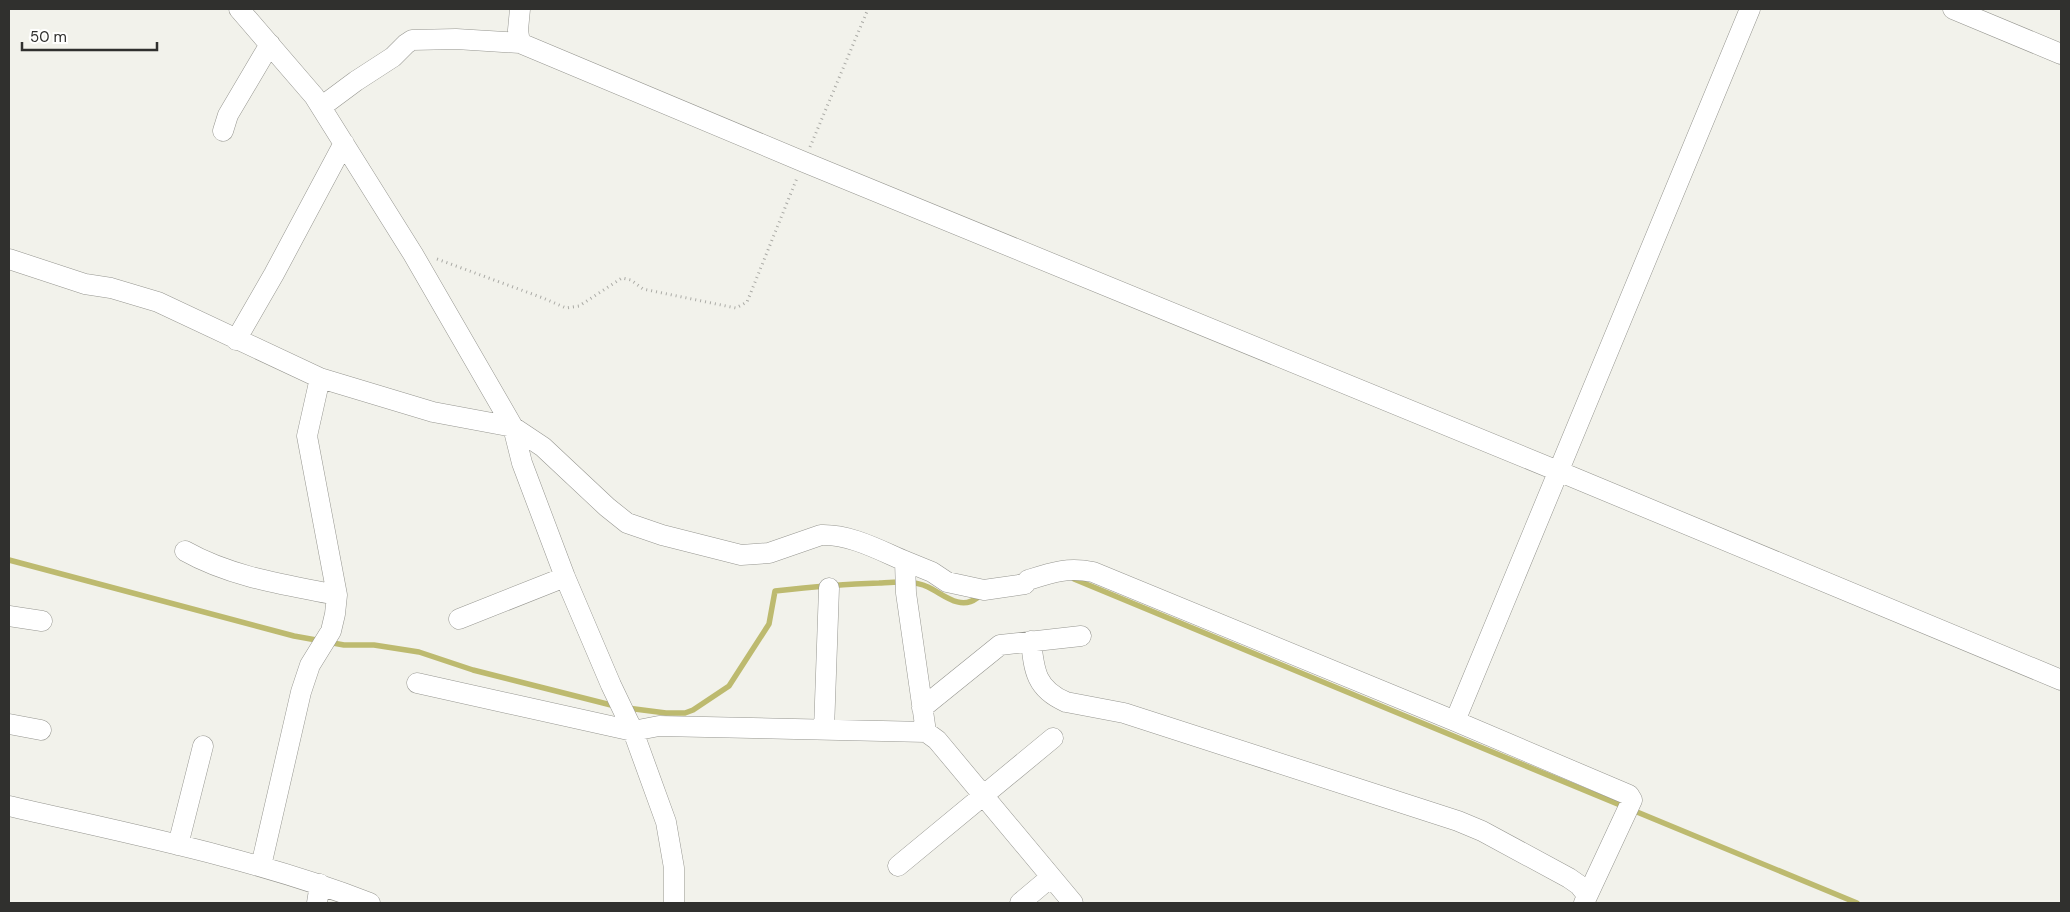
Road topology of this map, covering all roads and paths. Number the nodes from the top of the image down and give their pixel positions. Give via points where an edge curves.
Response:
1 (239, 9) edge
2 (520, 9) edge
3 (868, 9) edge
4 (1750, 9) edge
5 (1953, 9) edge
6 (520, 43) junction
7 (270, 44) junction
8 (2061, 54) edge
9 (321, 107) junction
10 (223, 131) dead end
11 (344, 143) junction
12 (804, 162) junction
13 (413, 254) junction
14 (9, 259) edge
15 (236, 340) junction
16 (320, 378) junction
17 (513, 427) junction
18 (1558, 471) junction
19 (184, 551) dead end
20 (905, 566) junction
21 (565, 577) junction
22 (829, 588) dead end
23 (337, 595) junction
24 (9, 616) edge
25 (459, 619) dead end
26 (42, 622) dead end
27 (1081, 636) dead end
28 (1031, 641) junction
29 (2061, 680) edge
30 (417, 683) dead end
31 (922, 708) junction
32 (1455, 721) junction
33 (9, 724) edge
34 (630, 725) junction
35 (41, 730) dead end
36 (824, 730) junction
37 (926, 732) junction
38 (1053, 738) dead end
39 (203, 746) dead end
40 (984, 796) junction
41 (9, 806) edge
42 (178, 845) junction
43 (261, 866) junction
44 (898, 866) dead end
45 (1051, 877) junction
46 (319, 894) edge
47 (1586, 899) edge
48 (370, 903) edge
49 (674, 903) edge
50 (1020, 903) edge
51 (1073, 903) edge

1 - 7 street
2 - 6 street
3 - 12 path
4 - 18 street
5 - 8 street
6 - 9 street via 412,40 388,61
6 - 12 street
7 - 9 street
7 - 10 street via 228,115
9 - 11 street
11 - 13 street
11 - 15 street
12 - 13 path via 746,302 736,308 643,289 622,278 579,306 566,308 425,255
12 - 18 street
13 - 17 street
14 - 15 street via 86,284 146,298
15 - 16 street
16 - 17 street via 433,412
16 - 23 street via 307,436
17 - 20 street via 543,447 627,523 741,556 769,553 829,534 867,545
17 - 21 street via 522,464
18 - 29 street
18 - 32 street
19 - 23 street via 224,569 286,586
20 - 31 street
20 - 32 street via 932,572 947,582 984,590 1025,584 1028,580 1059,570 1093,572
21 - 25 street
21 - 34 street
22 - 36 street
23 - 43 street via 331,631 310,665 300,692
24 - 26 street
27 - 28 street
28 - 31 street via 1000,645
28 - 47 street via 1033,663 1042,686 1066,702 1124,713 1458,821 1569,878 1579,885
30 - 34 street
31 - 37 street
32 - 47 street via 1629,795 1632,800
33 - 35 street
34 - 36 street
34 - 49 street via 666,822 674,868
36 - 37 street
37 - 40 street via 937,740
38 - 40 street
39 - 42 street
40 - 44 street
40 - 45 street
41 - 42 street
42 - 43 street
43 - 46 street
45 - 50 street
45 - 51 street
46 - 48 street

